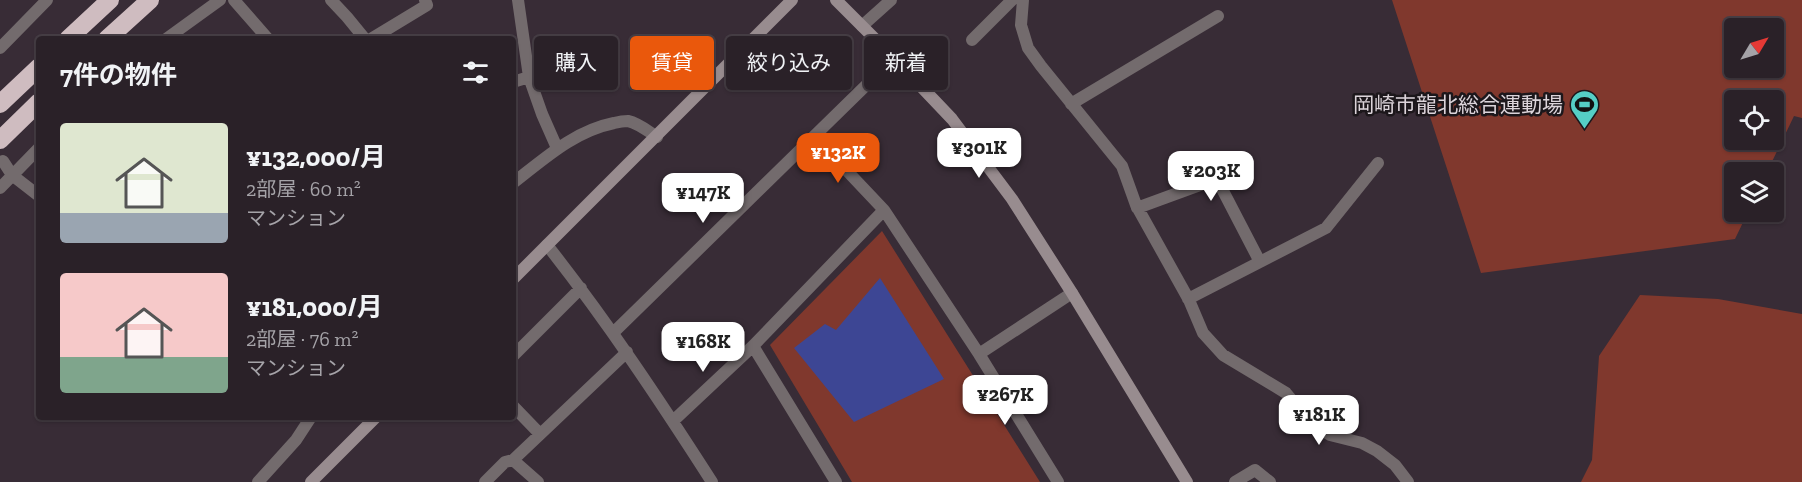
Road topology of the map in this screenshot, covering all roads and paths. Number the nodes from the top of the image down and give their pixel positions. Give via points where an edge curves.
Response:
1 (47, 0) edge
2 (110, 0) edge
3 (150, 0) edge
4 (220, 0) edge
5 (234, 0) edge
6 (331, 0) edge
7 (425, 0) edge
8 (518, 0) edge
9 (792, 0) edge
10 (836, 0) edge
11 (891, 0) edge
12 (1012, 0) edge
13 (1023, 0) edge
14 (1218, 16) dead end
15 (862, 26) junction
16 (71, 36) edge
17 (110, 36) edge
18 (170, 36) edge
19 (265, 36) edge
20 (363, 36) edge
21 (375, 36) edge
22 (872, 36) edge
23 (972, 40) dead end
24 (0, 48) edge
25 (36, 70) edge
26 (529, 77) junction
27 (516, 81) edge
28 (864, 88) edge
29 (924, 90) edge
30 (0, 104) edge
31 (1071, 104) junction
32 (36, 105) edge
33 (657, 137) junction
34 (814, 137) junction
35 (0, 140) edge
36 (557, 148) junction
37 (36, 150) edge
38 (3, 161) dead end
39 (1378, 163) dead end
40 (12, 175) junction
41 (516, 181) edge
42 (0, 188) edge
43 (36, 194) edge
44 (1137, 208) junction
45 (884, 210) junction
46 (547, 245) junction
47 (1260, 262) junction
48 (516, 276) edge
49 (581, 288) junction
50 (1072, 292) junction
51 (1188, 299) junction
52 (613, 333) junction
53 (753, 346) junction
54 (627, 352) junction
55 (516, 353) edge
56 (978, 354) junction
57 (516, 409) edge
58 (309, 420) edge
59 (373, 420) edge
60 (673, 421) junction
61 (540, 434) junction
62 (513, 460) junction
63 (258, 482) edge
64 (310, 482) edge
65 (485, 482) edge
66 (538, 482) edge
67 (712, 482) edge
68 (836, 482) edge
69 (1058, 482) edge
70 (1187, 482) edge
71 (1235, 482) edge
72 (1270, 482) edge
73 (1408, 482) edge

1 - 24 street
2 - 16 highway
3 - 17 highway
4 - 18 street
5 - 19 street
6 - 20 street
7 - 21 street via 427,5
8 - 26 street
9 - 33 street
10 - 15 street
11 - 15 street
12 - 23 street
13 - 31 street via 1021,25 1028,48
14 - 31 street
15 - 22 street
25 - 30 highway
26 - 27 street
26 - 36 street
28 - 34 street
29 - 50 street via 952,119 1012,199
31 - 44 street via 1122,165
32 - 35 highway
33 - 36 street via 627,121 582,133
33 - 46 street
34 - 45 street
34 - 52 street
36 - 41 street
37 - 40 street
38 - 40 street
39 - 47 street via 1326,228
40 - 42 street
40 - 43 street
44 - 47 street via 1208,182 1220,185
44 - 51 street
45 - 53 street
45 - 56 street
46 - 48 street
46 - 49 street
47 - 51 street
49 - 52 street
49 - 55 street
50 - 56 street
50 - 70 street
51 - 73 street via 1203,333 1222,355 1286,393 1311,423 1330,435 1377,451
52 - 54 street
53 - 60 street
53 - 68 street
54 - 60 street
54 - 61 street
56 - 69 street
57 - 61 street
58 - 63 street
59 - 64 street
60 - 67 street
61 - 62 street
62 - 65 street via 505,462
62 - 66 street
71 - 72 street via 1255,470

